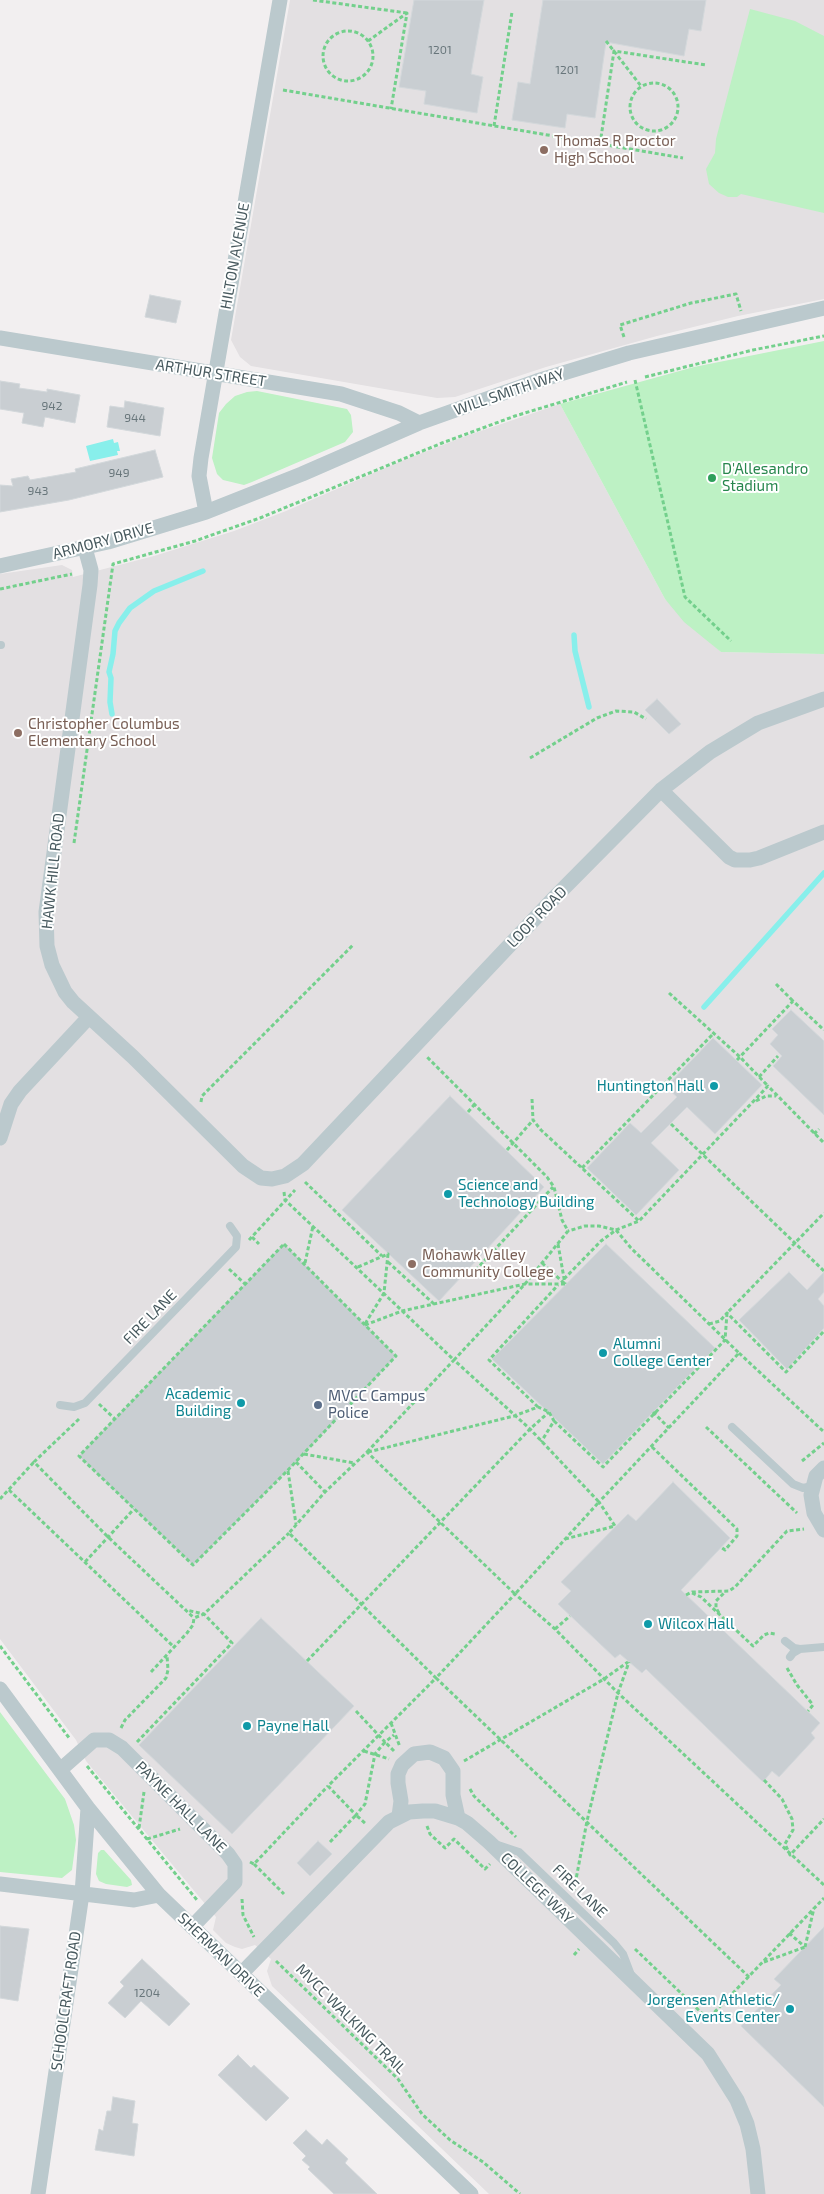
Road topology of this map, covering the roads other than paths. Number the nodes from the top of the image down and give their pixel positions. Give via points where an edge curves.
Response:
1 (280, 0) edge
2 (824, 308) edge
3 (0, 338) edge
4 (214, 373) junction
5 (419, 423) junction
6 (206, 512) junction
7 (85, 548) junction
8 (0, 566) edge
9 (824, 699) edge
10 (661, 790) junction
11 (824, 832) edge
12 (89, 1017) junction
13 (0, 1138) edge
14 (281, 1177) joint
15 (230, 1226) dead end
16 (60, 1405) dead end
17 (732, 1427) dead end
18 (824, 1468) edge
19 (812, 1486) junction
20 (824, 1530) edge
21 (782, 1640) road end
22 (824, 1647) edge
23 (800, 1649) junction
24 (788, 1660) road end
25 (0, 1689) edge
26 (60, 1770) junction
27 (88, 1808) junction
28 (399, 1816) junction
29 (458, 1818) junction
30 (0, 1884) edge
31 (82, 1894) junction
32 (159, 1895) junction
33 (192, 1927) junction
34 (241, 1974) junction
35 (38, 2194) edge
36 (471, 2194) edge
37 (758, 2194) edge

1 - 4 street, HILTON AVENUE
2 - 5 street, WILL SMITH WAY via 629,353 537,381
3 - 4 street, ARTHUR STREET
4 - 5 street, ARTHUR STREET via 341,394
4 - 6 street, HILTON AVENUE via 199,476
5 - 6 street, WILL SMITH WAY
6 - 7 street, ARMORY DRIVE
7 - 8 street, ARMORY DRIVE
7 - 12 street, HAWK HILL ROAD via 91,570 90,585 45,930 58,979 73,1002
9 - 10 street, LOOP ROAD via 758,723 710,752
10 - 11 street via 729,857 736,860 759,858
10 - 14 street, LOOP ROAD via 557,895 316,1151 296,1169
12 - 13 street via 20,1091 11,1104
12 - 14 street, HAWK HILL ROAD via 247,1169 262,1178
15 - 16 lane, FIRE LANE via 237,1236 236,1247 85,1404 74,1407
17 - 19 lane via 793,1484 802,1488
18 - 19 street
19 - 20 street via 812,1506
21 - 23 lane
22 - 23 lane
23 - 24 lane
25 - 26 street, SHERMAN DRIVE
26 - 27 street, SHERMAN DRIVE
26 - 33 street, PAYNE HALL LANE via 94,1740 109,1740 122,1748 232,1859 235,1882
27 - 31 street, SCHOOLCRAFT ROAD
27 - 32 street, SHERMAN DRIVE
28 - 29 street, COLLEGE WAY via 424,1811
28 - 29 street via 398,1774 402,1765 414,1754 430,1752 444,1758 453,1771 453,1795
28 - 34 street, COLLEGE WAY via 377,1834
29 - 37 street, COLLEGE WAY via 489,1842 697,2042 718,2068 747,2124
30 - 31 street
31 - 32 street via 134,1900
31 - 35 street, SCHOOLCRAFT ROAD
32 - 33 street, SHERMAN DRIVE
33 - 34 street, SHERMAN DRIVE
34 - 36 street, SHERMAN DRIVE

